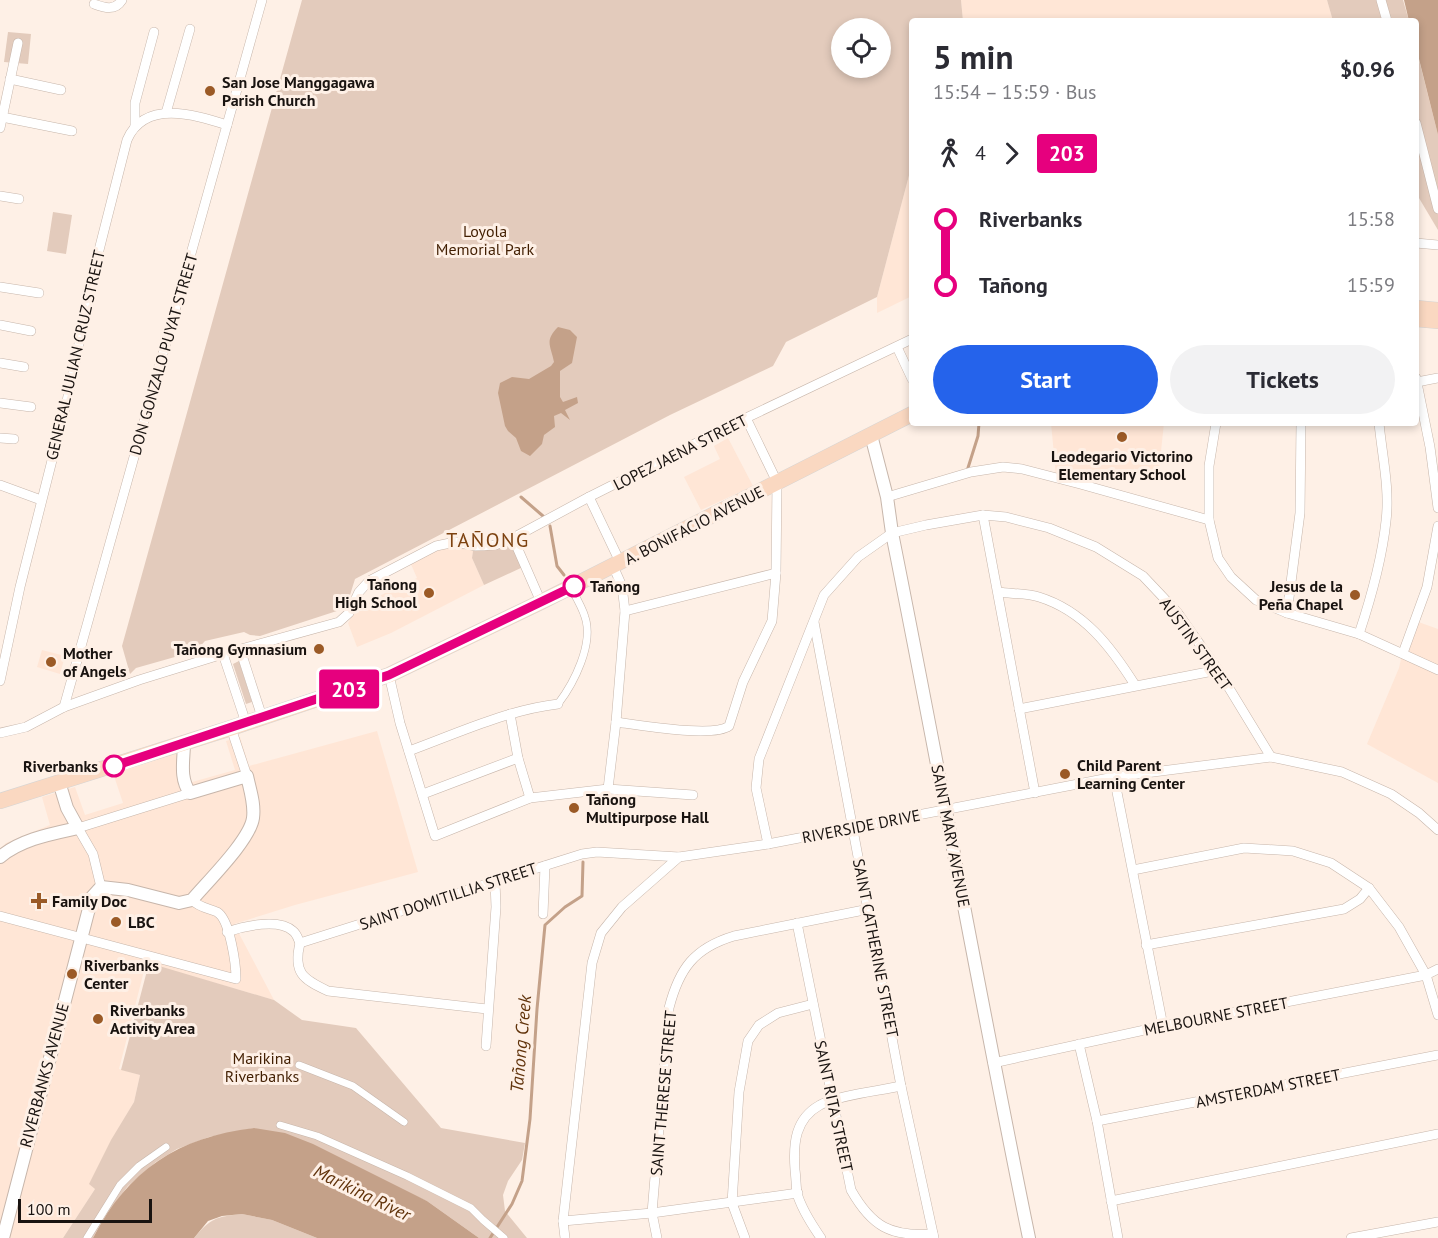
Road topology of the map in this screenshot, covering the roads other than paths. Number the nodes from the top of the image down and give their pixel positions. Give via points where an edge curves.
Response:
1 (122, 0) edge
2 (262, 0) edge
3 (1381, 0) edge
4 (94, 4) dead end
5 (1386, 18) edge
6 (190, 29) dead end
7 (154, 32) dead end
8 (18, 43) dead end
9 (0, 72) edge
10 (11, 76) junction
11 (61, 90) dead end
12 (166, 113) junction
13 (2, 114) edge
14 (227, 125) junction
15 (135, 127) junction
16 (0, 128) edge
17 (72, 131) dead end
18 (1419, 135) edge
19 (0, 196) edge
20 (19, 199) dead end
21 (1438, 208) edge
22 (1419, 243) edge
23 (1438, 245) edge
24 (0, 287) edge
25 (39, 293) dead end
26 (1419, 308) edge
27 (1438, 310) edge
28 (1419, 320) edge
29 (1438, 321) edge
30 (0, 325) edge
31 (31, 331) dead end
32 (909, 341) edge
33 (897, 347) junction
34 (0, 363) edge
35 (24, 368) dead end
36 (909, 373) edge
37 (1438, 378) edge
38 (1419, 380) edge
39 (1419, 390) edge
40 (0, 403) edge
41 (31, 407) dead end
42 (909, 416) edge
43 (746, 418) junction
44 (1216, 426) edge
45 (1301, 426) edge
46 (1379, 426) edge
47 (871, 435) junction
48 (0, 438) edge
49 (14, 439) dead end
50 (777, 482) junction
51 (0, 486) edge
52 (589, 497) junction
53 (887, 497) junction
54 (41, 500) junction
55 (1438, 508) edge
56 (983, 515) junction
57 (1209, 520) junction
58 (1438, 526) edge
59 (892, 533) junction
60 (513, 538) junction
61 (1437, 545) edge
62 (616, 564) junction
63 (776, 573) junction
64 (571, 587) junction
65 (998, 592) junction
66 (541, 602) junction
67 (625, 610) junction
68 (1287, 613) junction
69 (814, 622) junction
70 (1359, 634) junction
71 (240, 649) junction
72 (1403, 653) junction
73 (223, 654) junction
74 (1218, 670) junction
75 (1438, 670) edge
76 (389, 675) junction
77 (0, 681) edge
78 (1135, 686) junction
79 (558, 704) joint
80 (64, 707) junction
81 (1019, 709) junction
82 (510, 714) junction
83 (262, 717) junction
84 (616, 722) junction
85 (246, 723) junction
86 (231, 728) junction
87 (0, 733) edge
88 (184, 742) junction
89 (409, 751) junction
90 (1271, 757) junction
91 (518, 758) junction
92 (247, 776) junction
93 (1114, 777) junction
94 (59, 782) junction
95 (608, 789) junction
96 (190, 793) junction
97 (1035, 793) junction
98 (423, 794) junction
99 (693, 795) dead end
100 (530, 798) junction
101 (0, 801) edge
102 (947, 809) junction
103 (853, 827) junction
104 (78, 828) junction
105 (1438, 830) edge
106 (768, 844) junction
107 (0, 857) edge
108 (679, 857) junction
109 (545, 866) junction
110 (1133, 870) junction
111 (495, 881) junction
112 (101, 887) junction
113 (1369, 888) junction
114 (192, 900) junction
115 (869, 909) junction
116 (543, 914) dead end
117 (0, 916) edge
118 (797, 923) junction
119 (227, 932) junction
120 (80, 938) junction
121 (300, 944) junction
122 (1146, 945) junction
123 (1438, 969) edge
124 (1426, 975) junction
125 (813, 1004) junction
126 (487, 1010) junction
127 (1438, 1015) edge
128 (1164, 1026) junction
129 (1079, 1044) junction
130 (486, 1047) dead end
131 (1438, 1055) edge
132 (993, 1063) junction
133 (299, 1065) dead end
134 (902, 1086) junction
135 (832, 1101) junction
136 (1097, 1121) junction
137 (405, 1122) dead end
138 (280, 1125) dead end
139 (1438, 1134) edge
140 (166, 1147) dead end
141 (798, 1193) junction
142 (1111, 1201) junction
143 (732, 1203) junction
144 (652, 1213) junction
145 (563, 1221) junction
146 (1438, 1222) edge
147 (933, 1236) edge
148 (3, 1238) edge
149 (87, 1238) edge
150 (504, 1238) edge
151 (565, 1238) edge
152 (657, 1238) edge
153 (745, 1238) edge
154 (821, 1238) edge
155 (1029, 1238) edge
156 (1118, 1238) edge
157 (1351, 1238) edge

1 - 4 street via 111,8
2 - 14 street, DON GONZALO PUYAT STREET
3 - 5 street
6 - 12 street
7 - 15 street via 135,103
8 - 10 street
9 - 10 street
10 - 11 street
10 - 13 street
12 - 14 street via 184,113
12 - 15 street
13 - 16 street
13 - 17 street
14 - 80 street, DON GONZALO PUYAT STREET
15 - 54 street, GENERAL JULIAN CRUZ STREET via 121,159
18 - 21 street
19 - 20 street
22 - 23 street
24 - 25 street
26 - 27 main road
28 - 29 main road
30 - 31 street
32 - 33 street, LOPEZ JAENA STREET
33 - 36 street
33 - 43 street, LOPEZ JAENA STREET
34 - 35 street
37 - 38 street
39 - 55 street
40 - 41 street
42 - 47 main road, A. BONIFACIO AVENUE
43 - 50 street
43 - 52 street, LOPEZ JAENA STREET
44 - 57 street via 1209,466
45 - 68 street via 1300,513
46 - 70 street via 1386,520 1372,595
47 - 50 main road, A. BONIFACIO AVENUE
47 - 53 street, SAINT MARY AVENUE
48 - 49 street
50 - 62 main road, A. BONIFACIO AVENUE
50 - 63 street
51 - 54 street
52 - 60 street, LOPEZ JAENA STREET
52 - 62 street
53 - 57 street via 970,472 1003,467
53 - 59 street, SAINT MARY AVENUE
54 - 77 street, GENERAL JULIAN CRUZ STREET
56 - 59 street, AUSTIN STREET
56 - 65 street
56 - 74 street, AUSTIN STREET via 1049,528 1096,547 1143,576 1177,612
57 - 68 street via 1218,558 1231,577 1256,600
58 - 61 street
59 - 69 street via 858,556 824,595
59 - 102 street, SAINT MARY AVENUE
60 - 66 street
60 - 71 street, LOPEZ JAENA STREET via 484,546 442,543 369,581 339,622
61 - 72 street
62 - 64 main road, A. BONIFACIO AVENUE
62 - 67 street
63 - 67 street
63 - 84 street via 772,621 743,682 729,726 719,730 676,730
64 - 66 main road, A. BONIFACIO AVENUE
64 - 79 street via 588,632 573,683
65 - 78 street via 1037,596 1064,607 1099,634
65 - 81 street
66 - 76 main road, A. BONIFACIO AVENUE
67 - 84 street
68 - 70 street
69 - 103 street, SAINT CATHERINE STREET
69 - 106 street via 759,759 756,788
70 - 72 street
71 - 73 street, LOPEZ JAENA STREET
71 - 83 street
72 - 75 street
73 - 80 street, LOPEZ JAENA STREET
73 - 85 street
74 - 78 street
74 - 90 street, AUSTIN STREET
76 - 83 main road, A. BONIFACIO AVENUE
76 - 89 street
78 - 81 street
79 - 82 street
80 - 87 street, LOPEZ JAENA STREET via 26,727
81 - 97 street
82 - 89 street
82 - 91 street
83 - 85 main road, A. BONIFACIO AVENUE
84 - 95 street
85 - 86 main road, A. BONIFACIO AVENUE
86 - 88 main road, A. BONIFACIO AVENUE
86 - 92 street
88 - 94 main road, A. BONIFACIO AVENUE
88 - 96 street via 184,786
89 - 98 street
90 - 93 street, RIVERSIDE DRIVE
90 - 105 street, RIVERSIDE DRIVE via 1342,772 1391,794
91 - 98 street
91 - 100 street
92 - 96 street
92 - 114 street via 253,811 249,830
93 - 97 street, RIVERSIDE DRIVE
93 - 110 street
94 - 101 main road, A. BONIFACIO AVENUE
94 - 104 street
95 - 99 street
95 - 100 street
96 - 104 street
97 - 102 street, RIVERSIDE DRIVE
98 - 100 street via 435,836
102 - 103 street, RIVERSIDE DRIVE
102 - 132 street, SAINT MARY AVENUE
103 - 106 street, RIVERSIDE DRIVE
103 - 115 street, SAINT CATHERINE STREET
104 - 107 street via 34,839
104 - 112 street via 93,854
106 - 108 street, RIVERSIDE DRIVE
108 - 109 street, SAINT DOMITILLIA STREET via 597,852
108 - 145 street via 622,907 601,933 592,963
109 - 111 street, SAINT DOMITILLIA STREET
109 - 116 street
110 - 113 street via 1244,848 1283,850 1331,863
110 - 122 street
111 - 121 street, SAINT DOMITILLIA STREET
111 - 126 street
112 - 114 street via 179,903
112 - 120 street, RIVERBANKS AVENUE via 92,897
113 - 122 street via 1344,909
113 - 124 street via 1399,927
114 - 119 street via 219,913
115 - 118 street, SAINT THERESE STREET
115 - 134 street, SAINT CATHERINE STREET
117 - 120 street
118 - 125 street, SAINT RITA STREET
118 - 144 street, SAINT THERESE STREET via 716,941 681,973 669,1008
119 - 120 street via 236,979
119 - 121 street via 263,924 287,927 295,932
120 - 148 street, RIVERBANKS AVENUE
121 - 126 street via 296,959 299,971 314,985 328,990
122 - 128 street
123 - 124 street, MELBOURNE STREET
124 - 127 street
124 - 128 street, MELBOURNE STREET
125 - 135 street, SAINT RITA STREET
125 - 143 street via 777,1013 759,1025 748,1041 739,1092
126 - 130 street
128 - 129 street, MELBOURNE STREET
129 - 132 street, MELBOURNE STREET
129 - 136 street
131 - 136 street, AMSTERDAM STREET
132 - 155 street, SAINT MARY AVENUE
133 - 137 street via 353,1086
134 - 135 street
134 - 147 street, SAINT CATHERINE STREET
135 - 141 street via 811,1111 797,1131 794,1152
135 - 147 street, SAINT RITA STREET via 851,1190 862,1208 891,1231
136 - 142 street
138 - 150 street via 317,1136 471,1208
139 - 142 street
140 - 149 street via 120,1185
141 - 143 street
141 - 154 street
142 - 156 street
143 - 144 street
143 - 153 street
144 - 145 street
144 - 152 street, SAINT THERESE STREET
145 - 151 street
146 - 157 street

